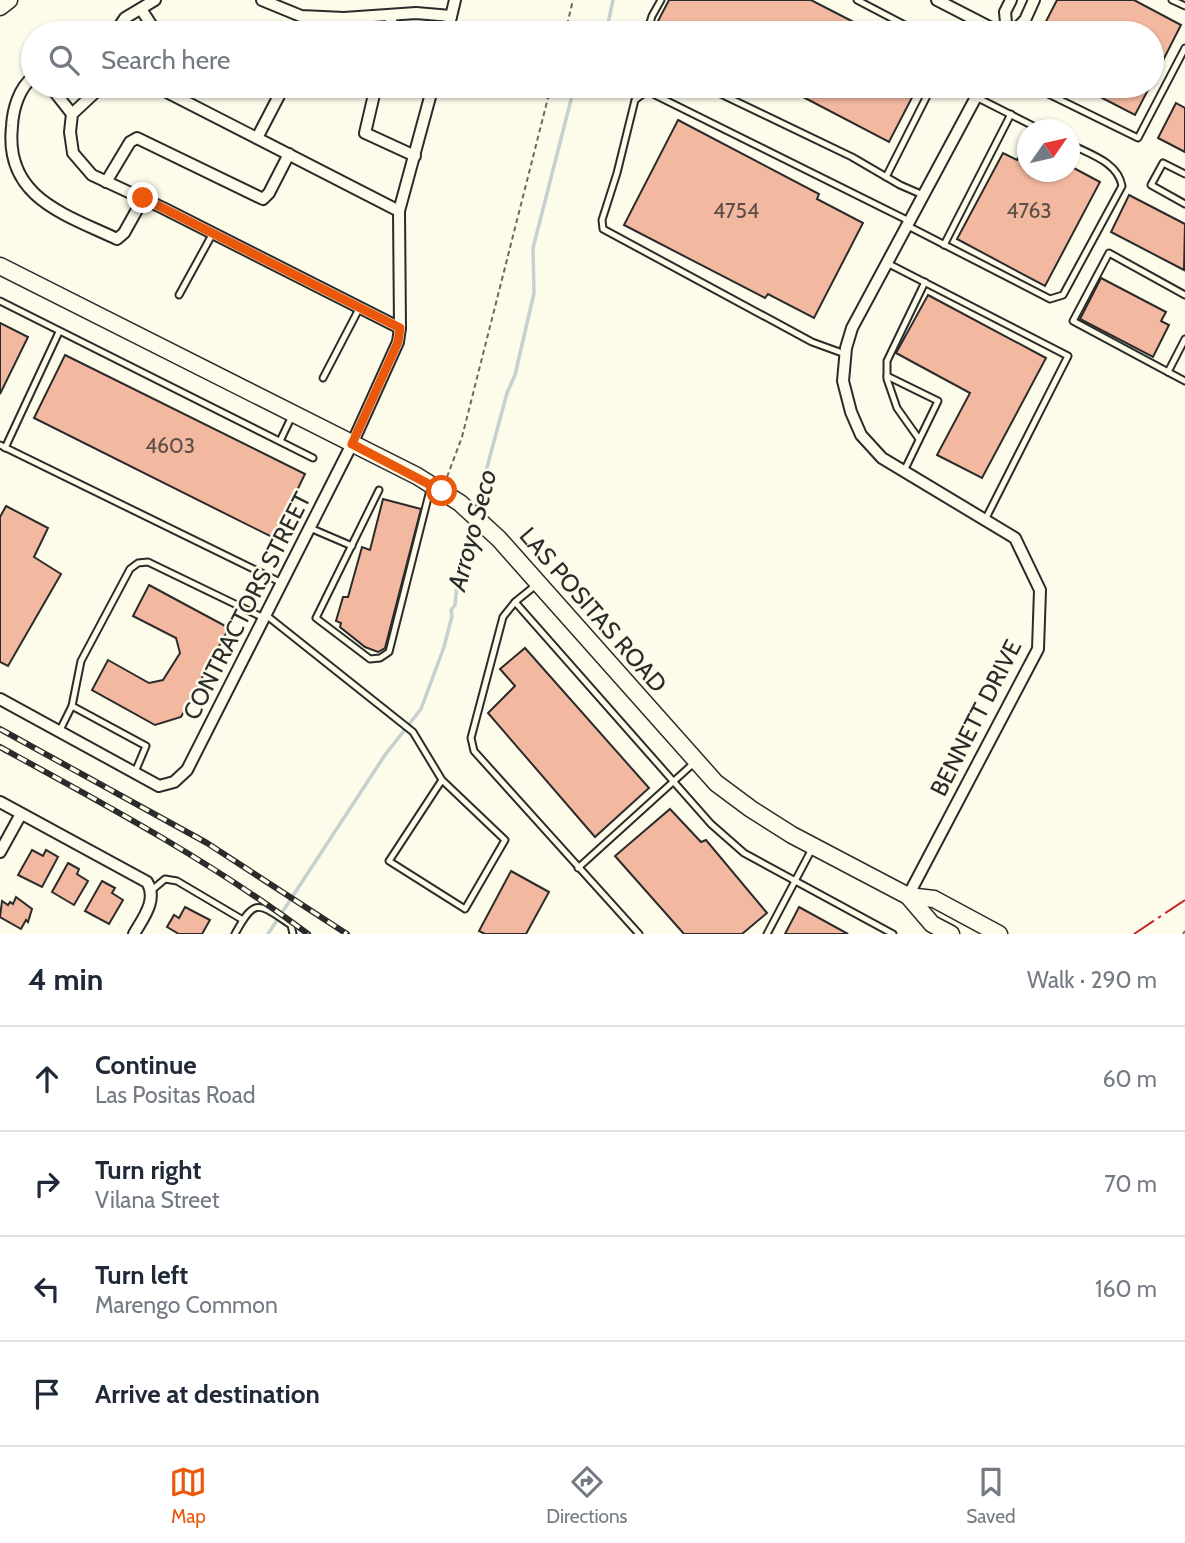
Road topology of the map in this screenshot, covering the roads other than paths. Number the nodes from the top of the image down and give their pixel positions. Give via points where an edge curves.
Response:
1 (9, 0) edge
2 (155, 0) edge
3 (262, 0) edge
4 (456, 0) edge
5 (661, 0) edge
6 (857, 0) edge
7 (937, 0) edge
8 (1011, 0) edge
9 (1034, 0) edge
10 (1172, 0) edge
11 (1185, 6) edge
12 (0, 7) edge
13 (141, 9) junction
14 (391, 16) junction
15 (451, 16) junction
16 (319, 17) junction
17 (123, 21) edge
18 (149, 21) edge
19 (317, 21) edge
20 (390, 21) edge
21 (450, 21) edge
22 (651, 21) edge
23 (897, 21) edge
24 (978, 21) edge
25 (1007, 21) edge
26 (1024, 21) edge
27 (1185, 48) edge
28 (1164, 88) edge
29 (21, 96) edge
30 (59, 98) edge
31 (90, 98) edge
32 (179, 98) edge
33 (275, 98) edge
34 (373, 98) edge
35 (430, 98) edge
36 (638, 98) edge
37 (661, 98) edge
38 (729, 98) edge
39 (926, 98) edge
40 (975, 98) edge
41 (978, 98) edge
42 (1056, 98) edge
43 (1159, 98) edge
44 (72, 114) junction
45 (1011, 114) junction
46 (1020, 119) edge
47 (257, 138) junction
48 (1080, 150) edge
49 (289, 154) junction
50 (415, 156) junction
51 (1185, 174) edge
52 (886, 177) junction
53 (107, 182) junction
54 (923, 195) junction
55 (143, 198) junction
56 (1185, 204) edge
57 (399, 211) junction
58 (908, 224) junction
59 (213, 233) junction
60 (944, 245) junction
61 (887, 263) junction
62 (0, 266) edge
63 (925, 282) junction
64 (179, 295) dead end
65 (1185, 295) edge
66 (0, 301) edge
67 (360, 307) junction
68 (400, 328) junction
69 (59, 332) junction
70 (1185, 339) edge
71 (845, 354) junction
72 (1168, 372) junction
73 (887, 376) junction
74 (323, 378) dead end
75 (1185, 381) edge
76 (293, 414) junction
77 (919, 439) junction
78 (280, 441) junction
79 (352, 444) junction
80 (2, 446) edge
81 (313, 458) dead end
82 (904, 471) junction
83 (436, 488) junction
84 (379, 490) dead end
85 (985, 520) junction
86 (310, 528) junction
87 (352, 546) junction
88 (282, 583) junction
89 (538, 583) junction
90 (515, 603) junction
91 (265, 617) junction
92 (0, 699) edge
93 (72, 706) junction
94 (59, 732) junction
95 (696, 761) junction
96 (134, 773) junction
97 (442, 780) junction
98 (673, 783) junction
99 (0, 802) edge
100 (21, 814) junction
101 (813, 846) junction
102 (0, 852) edge
103 (578, 868) junction
104 (794, 880) junction
105 (152, 890) junction
106 (908, 896) junction
107 (243, 920) junction
108 (134, 934) edge
109 (235, 934) edge
110 (293, 934) edge
111 (639, 934) edge
112 (766, 934) edge
113 (893, 934) edge
114 (951, 934) edge
115 (999, 934) edge

1 - 12 main road
2 - 13 street
3 - 16 street via 301,16
4 - 15 street
5 - 22 lane
6 - 23 lane
7 - 24 street
8 - 25 street
9 - 26 street
10 - 11 lane
13 - 17 street
13 - 18 street
14 - 15 street
14 - 16 street
14 - 20 street
15 - 21 street
16 - 19 street
27 - 28 lane
29 - 55 street via 15,106 10,144 16,168 31,192 47,206 117,239
30 - 44 street
31 - 44 street
32 - 47 street
33 - 47 street
34 - 50 street via 365,134
35 - 50 street, CONTRACTORS STREET
36 - 71 lane via 603,229 812,342
37 - 58 lane
38 - 52 lane
39 - 52 lane
40 - 54 street, BENNETT DRIVE
41 - 45 lane
42 - 43 lane via 1138,138
44 - 53 street via 73,153 92,175
45 - 46 lane
45 - 60 lane
47 - 49 street
48 - 60 lane via 1110,165 1122,186 1063,295 1050,299
49 - 53 street via 263,199 137,138 130,142
49 - 57 street
50 - 57 street, CONTRACTORS STREET
51 - 56 lane via 1163,163 1151,185
52 - 54 lane
53 - 55 street
54 - 58 street, BENNETT DRIVE
55 - 59 street
57 - 68 street, CONTRACTORS STREET
58 - 60 lane
58 - 61 street, BENNETT DRIVE
59 - 64 lane
59 - 67 street
61 - 63 lane
61 - 71 street, BENNETT DRIVE via 852,328
62 - 76 main road, LAS POSITAS ROAD
63 - 73 lane via 887,361
63 - 85 lane via 1068,356
65 - 72 lane via 1109,253 1073,321
66 - 69 lane
67 - 68 street
67 - 74 lane
68 - 79 street, CONTRACTORS STREET via 398,342
69 - 78 lane
69 - 80 lane
70 - 72 lane
71 - 82 street, BENNETT DRIVE via 843,381 861,435 882,458
72 - 75 lane
73 - 77 lane via 897,408
73 - 77 lane via 938,401
76 - 78 lane
76 - 79 main road, LAS POSITAS ROAD
77 - 82 lane
78 - 81 lane
79 - 83 main road, LAS POSITAS ROAD
79 - 86 street, CONTRACTORS STREET
80 - 88 lane
82 - 85 street, BENNETT DRIVE
83 - 87 lane via 389,652 380,658 370,659 316,618
83 - 89 main road, LAS POSITAS ROAD via 499,538
84 - 87 lane
85 - 106 street, BENNETT DRIVE via 1015,538 1040,590 1038,649
86 - 87 lane
86 - 88 street, CONTRACTORS STREET
88 - 91 street, CONTRACTORS STREET
89 - 90 lane
89 - 95 main road, LAS POSITAS ROAD
90 - 98 lane
90 - 103 lane via 503,617 471,738 474,751
91 - 93 lane via 148,562 138,563 130,569 81,661
91 - 96 street, CONTRACTORS STREET via 187,770 174,782 159,786
91 - 97 lane via 413,732
92 - 94 street
93 - 94 lane
93 - 96 lane via 146,746
94 - 96 street
95 - 98 lane
95 - 101 main road, LAS POSITAS ROAD via 751,809
97 - 97 lane via 505,840 465,909 389,861
98 - 103 lane
98 - 104 lane via 744,853
99 - 100 street
100 - 102 street
100 - 105 street via 147,882
101 - 104 lane
101 - 106 main road, LAS POSITAS ROAD
103 - 111 lane
104 - 112 lane
104 - 113 lane
105 - 107 lane via 165,879 177,881
105 - 108 street via 152,902
106 - 114 main road, LAS POSITAS ROAD via 932,923
106 - 115 main road, LAS POSITAS ROAD via 934,898
107 - 109 lane
107 - 110 lane via 254,907 261,906 290,925

